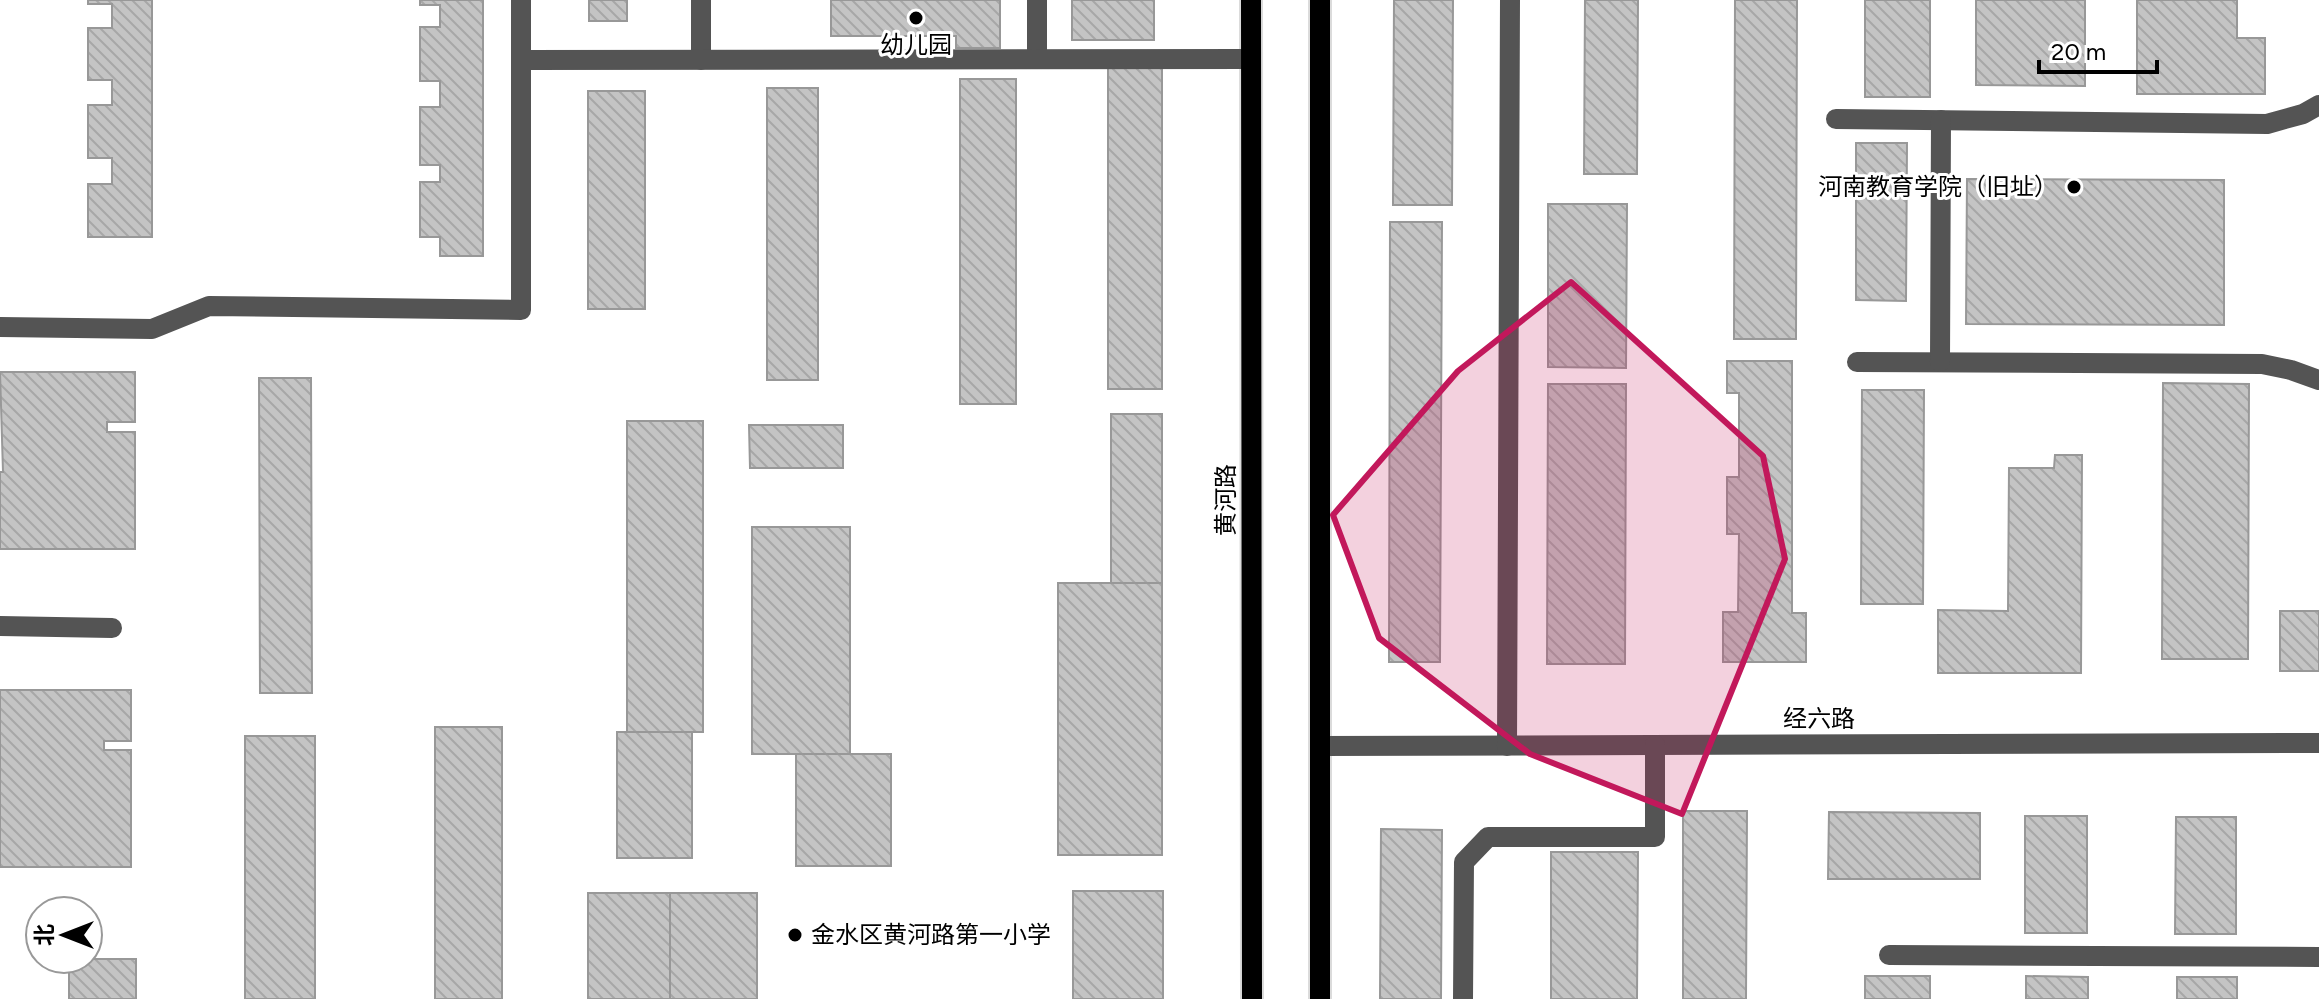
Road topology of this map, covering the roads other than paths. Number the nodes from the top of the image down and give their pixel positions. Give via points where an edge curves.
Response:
1 (521, 0) edge
2 (701, 0) edge
3 (1037, 0) edge
4 (1251, 0) edge
5 (1320, 0) edge
6 (1510, 0) edge
7 (1037, 59) junction
8 (1251, 59) junction
9 (521, 60) junction
10 (701, 60) junction
11 (2319, 105) edge
12 (1836, 119) dead end
13 (1941, 120) junction
14 (0, 327) edge
15 (1857, 362) dead end
16 (1940, 362) junction
17 (2319, 380) edge
18 (0, 626) edge
19 (112, 628) dead end
20 (2319, 743) edge
21 (1655, 745) junction
22 (1320, 746) junction
23 (1507, 746) junction
24 (1889, 955) dead end
25 (2319, 957) edge
26 (1252, 999) edge
27 (1320, 999) edge
28 (1463, 999) edge

1 - 9 street
2 - 10 street
3 - 7 street
4 - 8 main road, 黄河路
5 - 22 main road
6 - 23 street
7 - 8 street
7 - 10 street
8 - 26 main road, 黄河路
9 - 10 street
9 - 14 street via 521,310 209,306 152,329
11 - 13 street via 2267,124
12 - 13 street
13 - 16 street
15 - 16 street
16 - 17 street via 2262,364
18 - 19 street
20 - 21 street, 经六路
21 - 23 street, 经六路
21 - 28 street via 1655,837 1488,837 1464,862
22 - 23 street, 经六路
22 - 27 main road
24 - 25 street

